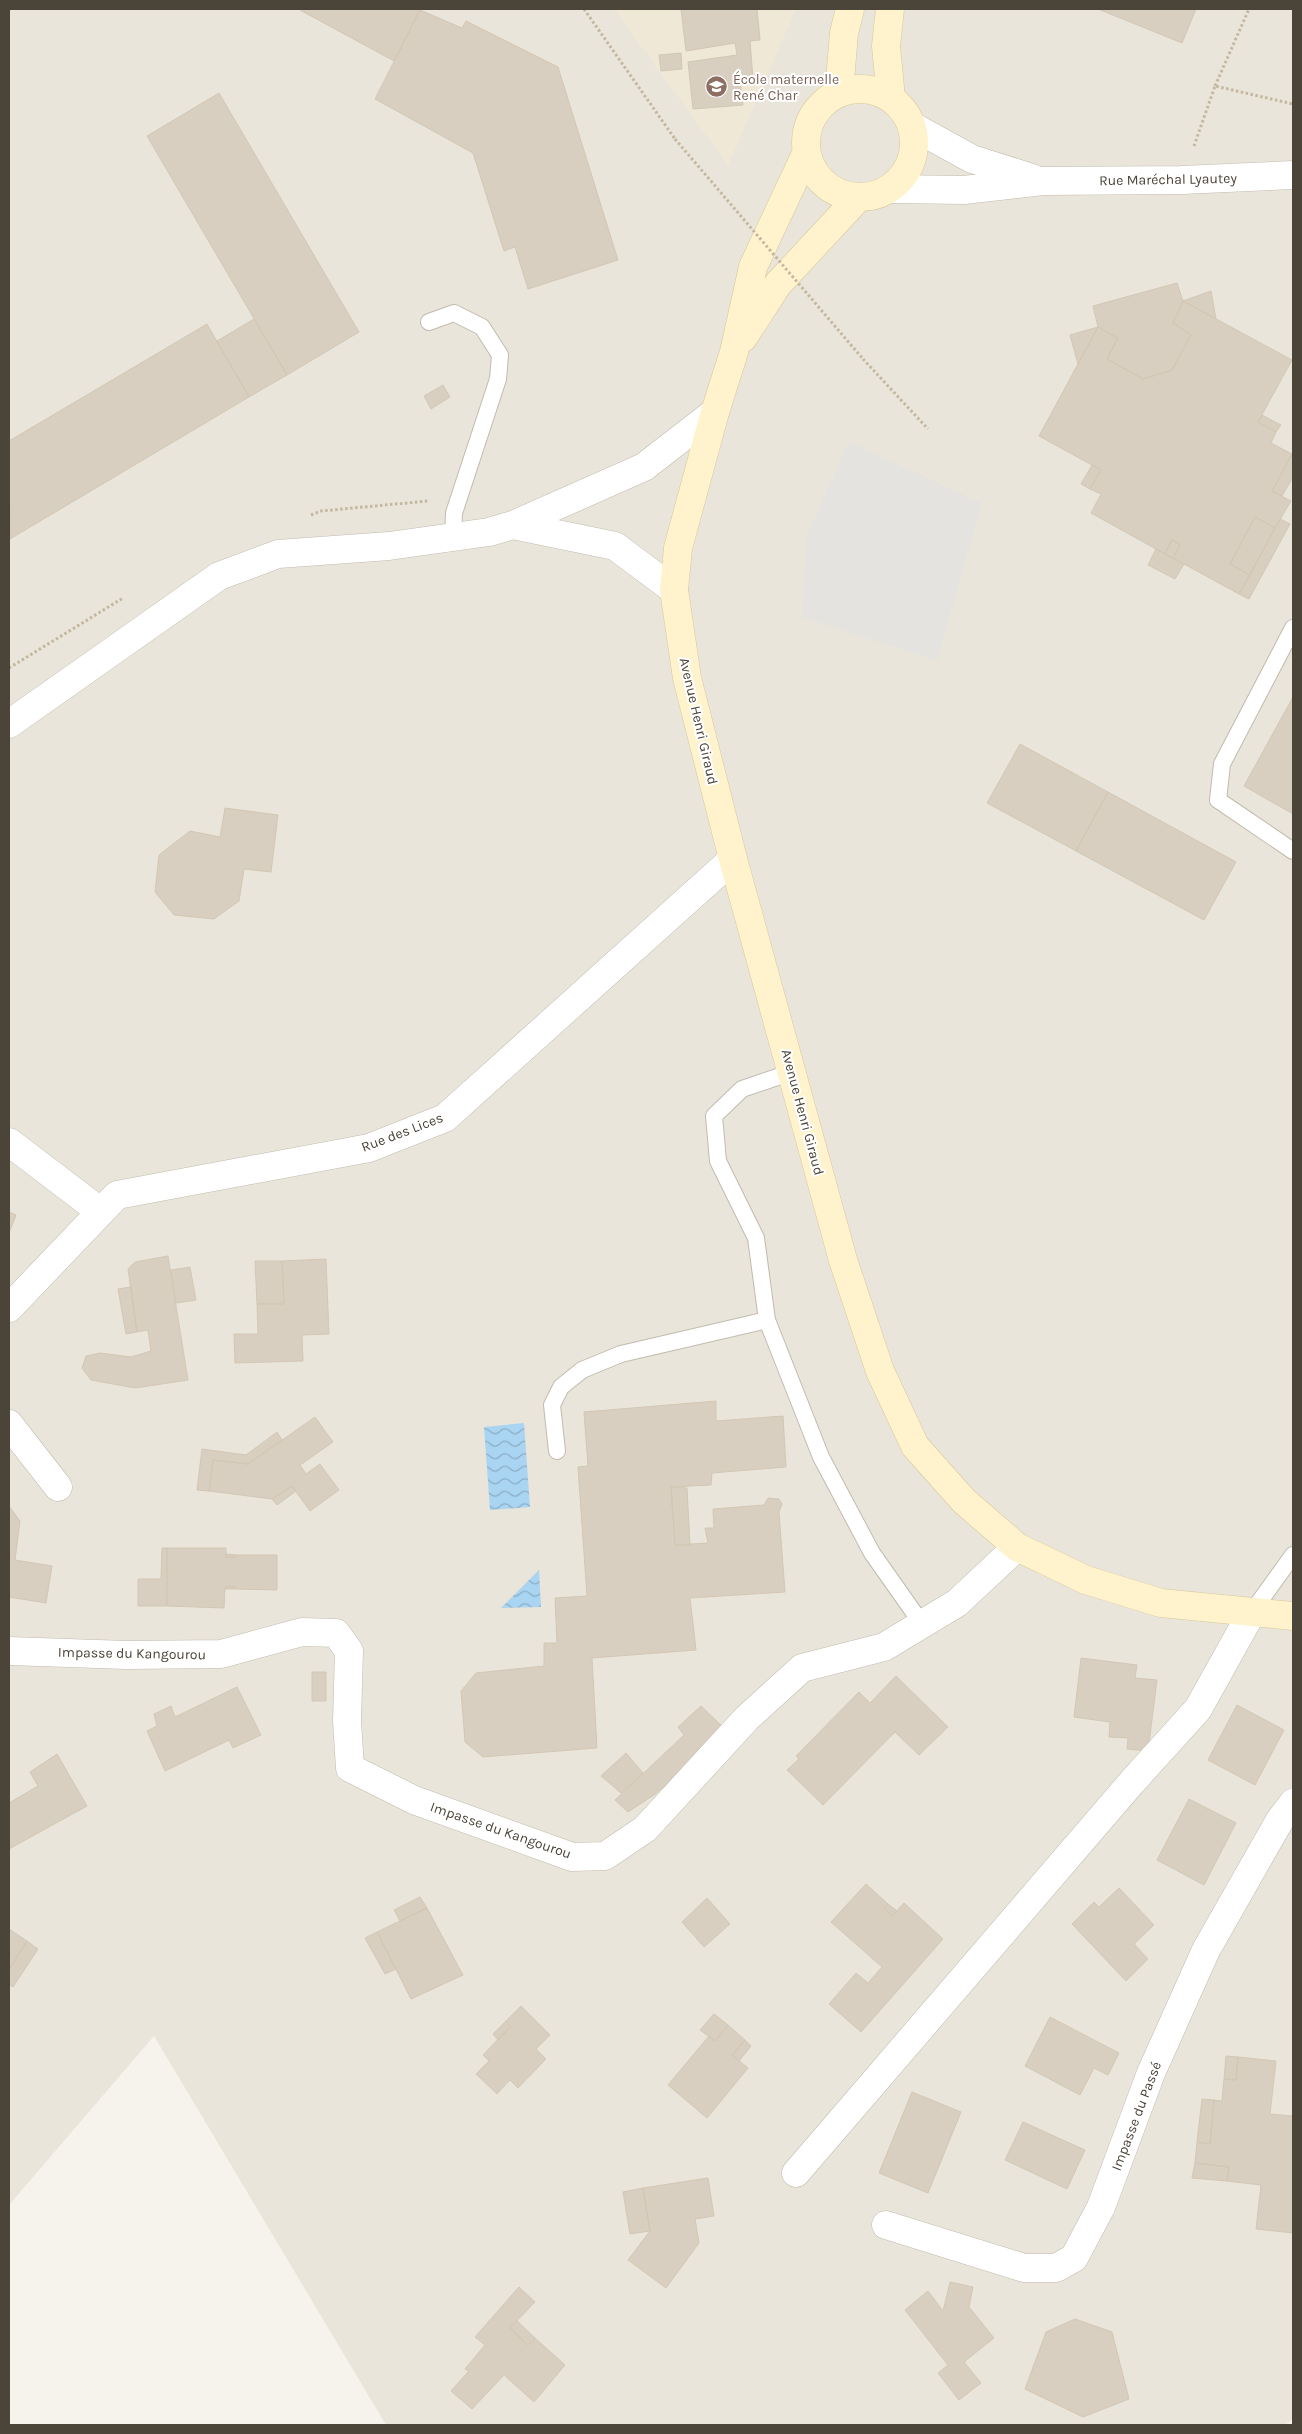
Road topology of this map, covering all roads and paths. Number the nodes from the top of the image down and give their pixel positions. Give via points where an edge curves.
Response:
1 (584, 9) edge
2 (850, 9) edge
3 (890, 9) edge
4 (1249, 9) edge
5 (1214, 86) junction
6 (839, 93) junction
7 (891, 98) junction
8 (1293, 104) edge
9 (912, 126) junction
10 (806, 154) junction
11 (1293, 176) edge
12 (1182, 180) junction
13 (1043, 181) junction
14 (891, 189) junction
15 (858, 198) junction
16 (428, 322) dead end
17 (734, 352) junction
18 (715, 412) junction
19 (928, 429) dead end
20 (513, 525) junction
21 (454, 537) junction
22 (674, 590) junction
23 (1293, 628) edge
24 (9, 724) edge
25 (1293, 851) edge
26 (733, 859) junction
27 (792, 1072) junction
28 (9, 1142) edge
29 (101, 1212) junction
30 (9, 1308) edge
31 (766, 1320) junction
32 (9, 1424) edge
33 (557, 1451) dead end
34 (58, 1487) dead end
35 (1017, 1547) junction
36 (1293, 1555) edge
37 (1252, 1612) junction
38 (1293, 1616) edge
39 (922, 1624) junction
40 (9, 1651) edge
41 (1293, 1803) edge
42 (796, 2173) dead end
43 (886, 2225) dead end

1 - 19 path, bridge via 675,139 863,359
2 - 6 street via 844,33
3 - 7 street via 886,46
4 - 5 path
5 - 8 path
5 - 12 path
6 - 7 street via 856,89 874,91
6 - 10 street via 823,103 812,118 806,135
7 - 9 street via 904,110
9 - 13 street, Rue Maréchal Lyautey via 972,159
9 - 14 street via 912,161 904,176
10 - 15 street via 813,172 825,185 840,194
10 - 17 street, Avenue Henri Giraud via 753,267
11 - 12 street, Rue Maréchal Lyautey
12 - 13 street, Rue Maréchal Lyautey
13 - 14 street, Rue Maréchal Lyautey via 964,190
14 - 15 street via 875,196
15 - 17 street, Avenue Henri Giraud via 778,284
16 - 21 lane via 454,313 482,327 500,355 498,379 454,513
17 - 18 street, Avenue Henri Giraud
18 - 20 street via 644,467
18 - 22 street, Avenue Henri Giraud via 678,548
20 - 21 street
20 - 22 street via 615,546
21 - 24 street via 389,546 278,554 219,576
22 - 26 street, Avenue Henri Giraud via 687,678
23 - 25 lane via 1222,764 1218,800
26 - 27 street, Avenue Henri Giraud
26 - 29 street, Rue des Lices via 445,1118 369,1148 117,1195
27 - 31 lane via 742,1089 714,1116 718,1162 756,1238
27 - 35 street, Avenue Henri Giraud via 843,1260 880,1371 915,1446 964,1501
28 - 29 street
29 - 30 street, Rue des Lices
31 - 33 lane via 620,1354 582,1370 561,1387 552,1405
31 - 39 lane via 821,1457 872,1553
32 - 34 street
35 - 37 street, Avenue Henri Giraud via 1086,1580 1161,1603
35 - 39 street, Impasse du Kangourou via 957,1603
36 - 37 lane
37 - 38 street, Avenue Henri Giraud
37 - 42 street via 1198,1709
39 - 40 street, Impasse du Kangourou via 884,1647 802,1668 747,1718 645,1829 605,1856 572,1857 414,1800 350,1768 347,1720 350,1651 336,1633 302,1632 221,1654
41 - 43 street, Impasse du Passé via 1280,1820 1206,1950 1152,2073 1101,2207 1074,2258 1056,2268 1024,2268

